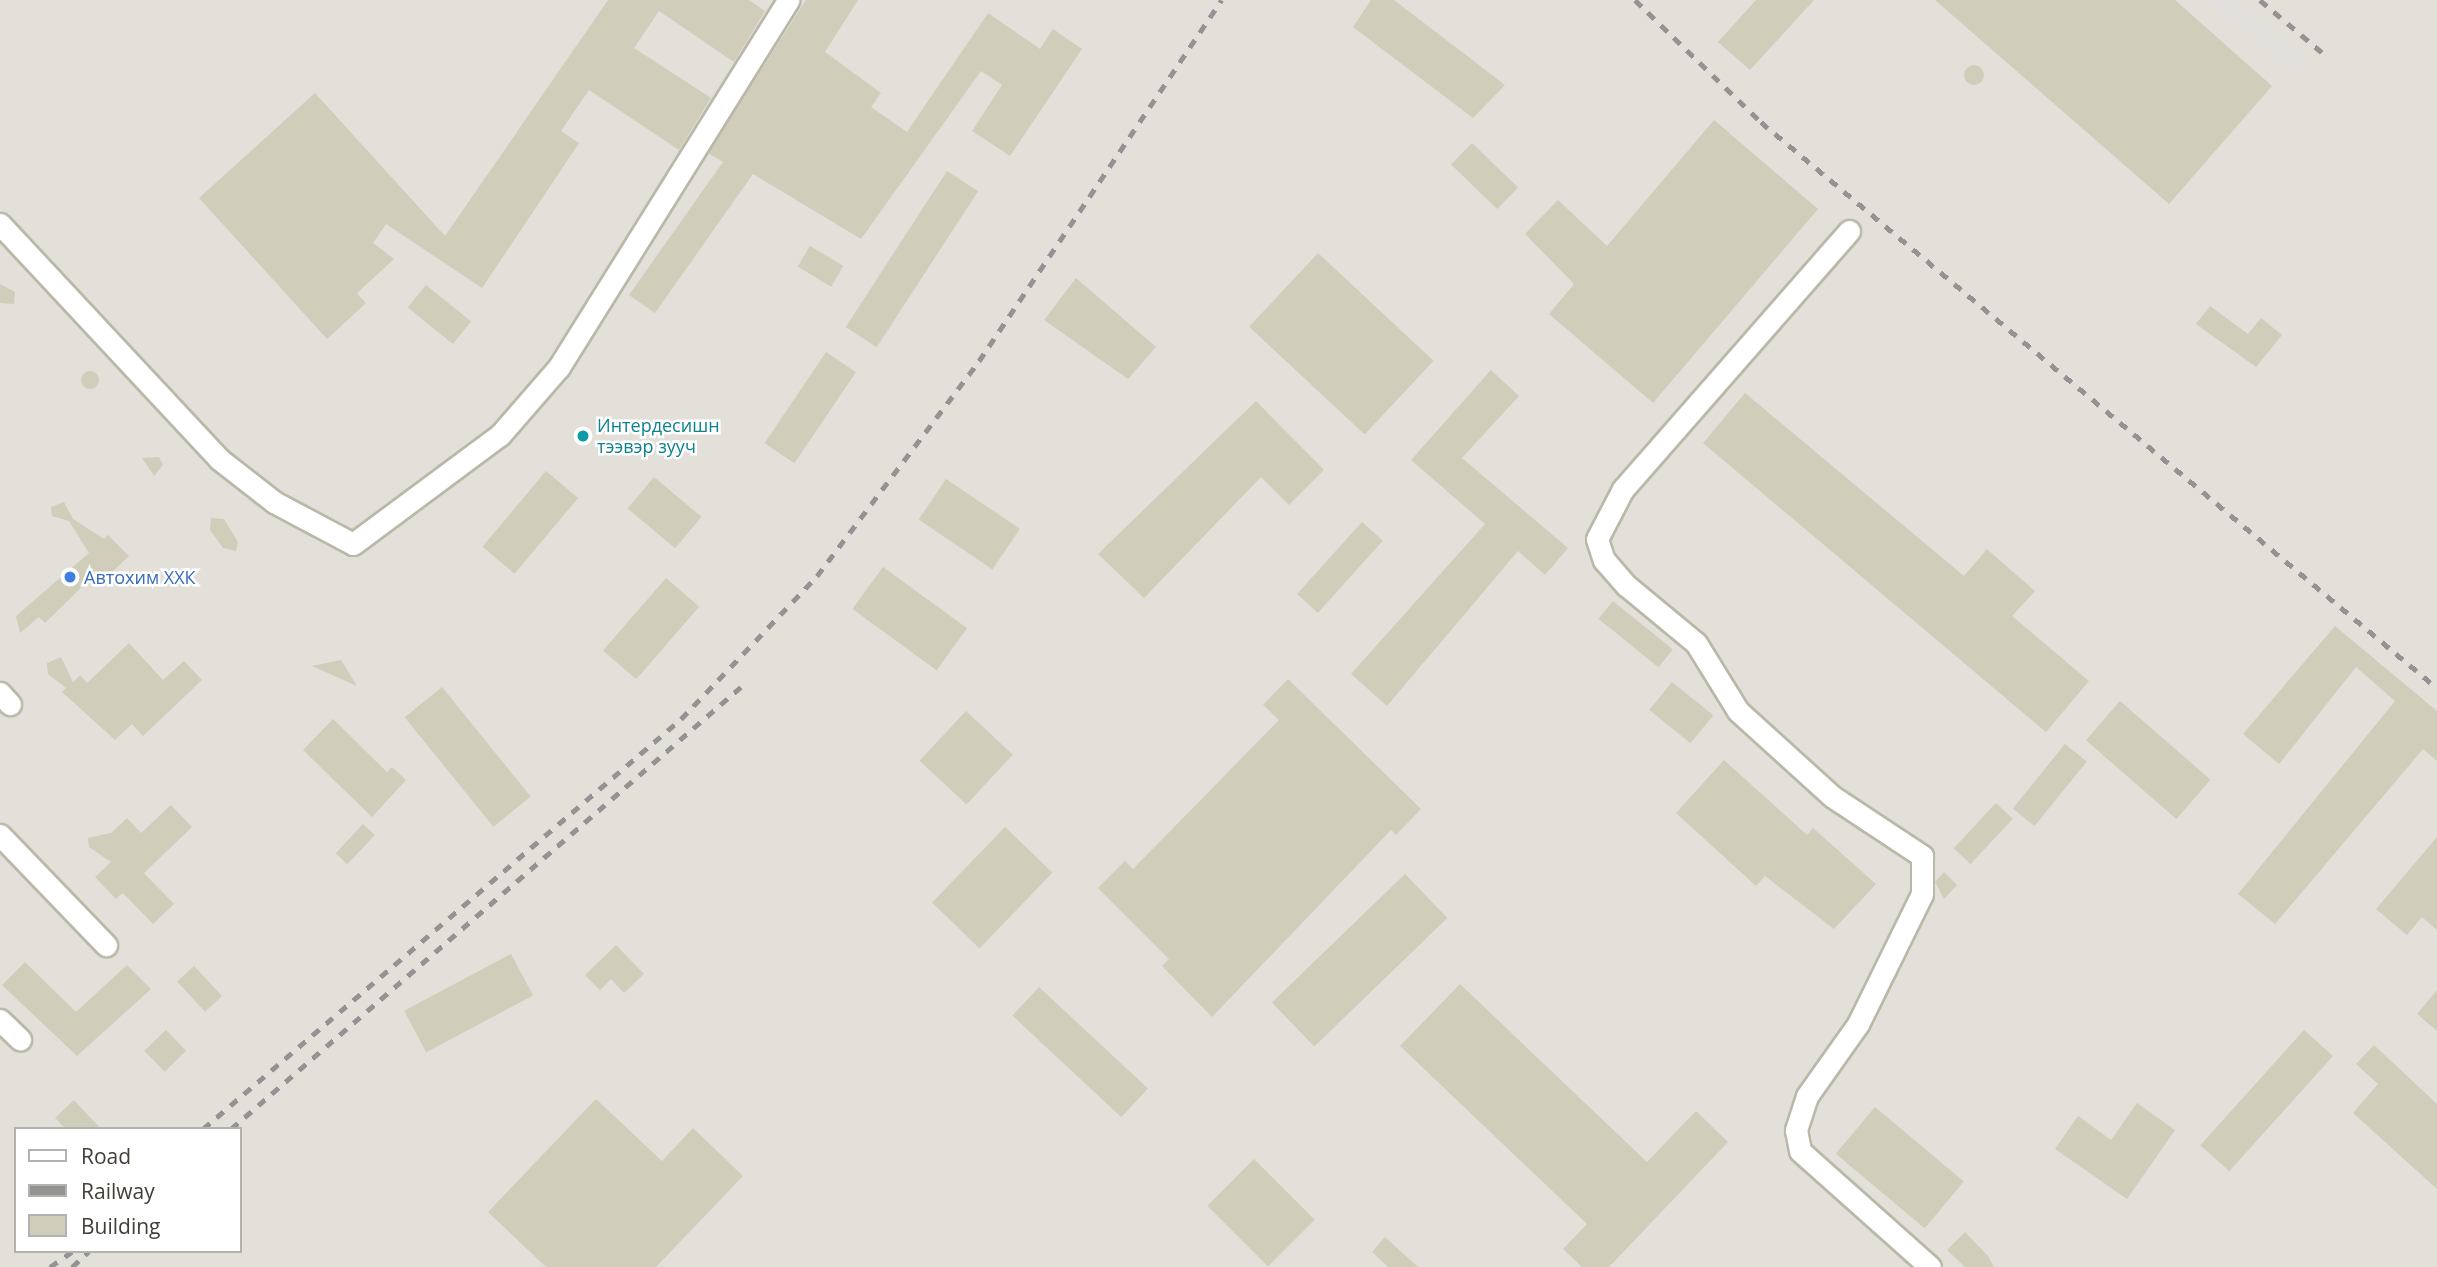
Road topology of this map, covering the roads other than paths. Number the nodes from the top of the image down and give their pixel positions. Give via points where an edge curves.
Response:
1 (788, 0) edge
2 (0, 224) edge
3 (1849, 231) dead end
4 (0, 835) edge
5 (106, 945) dead end
6 (0, 1020) edge
7 (20, 1040) dead end
8 (1930, 1267) edge

1 - 2 street via 559,367 500,435 352,544 274,502 227,466
3 - 8 street via 1623,489 1597,539 1604,560 1627,586 1696,643 1738,711 1833,797 1922,856 1922,894 1858,1024 1807,1096 1796,1130 1800,1151
4 - 5 street
6 - 7 street

